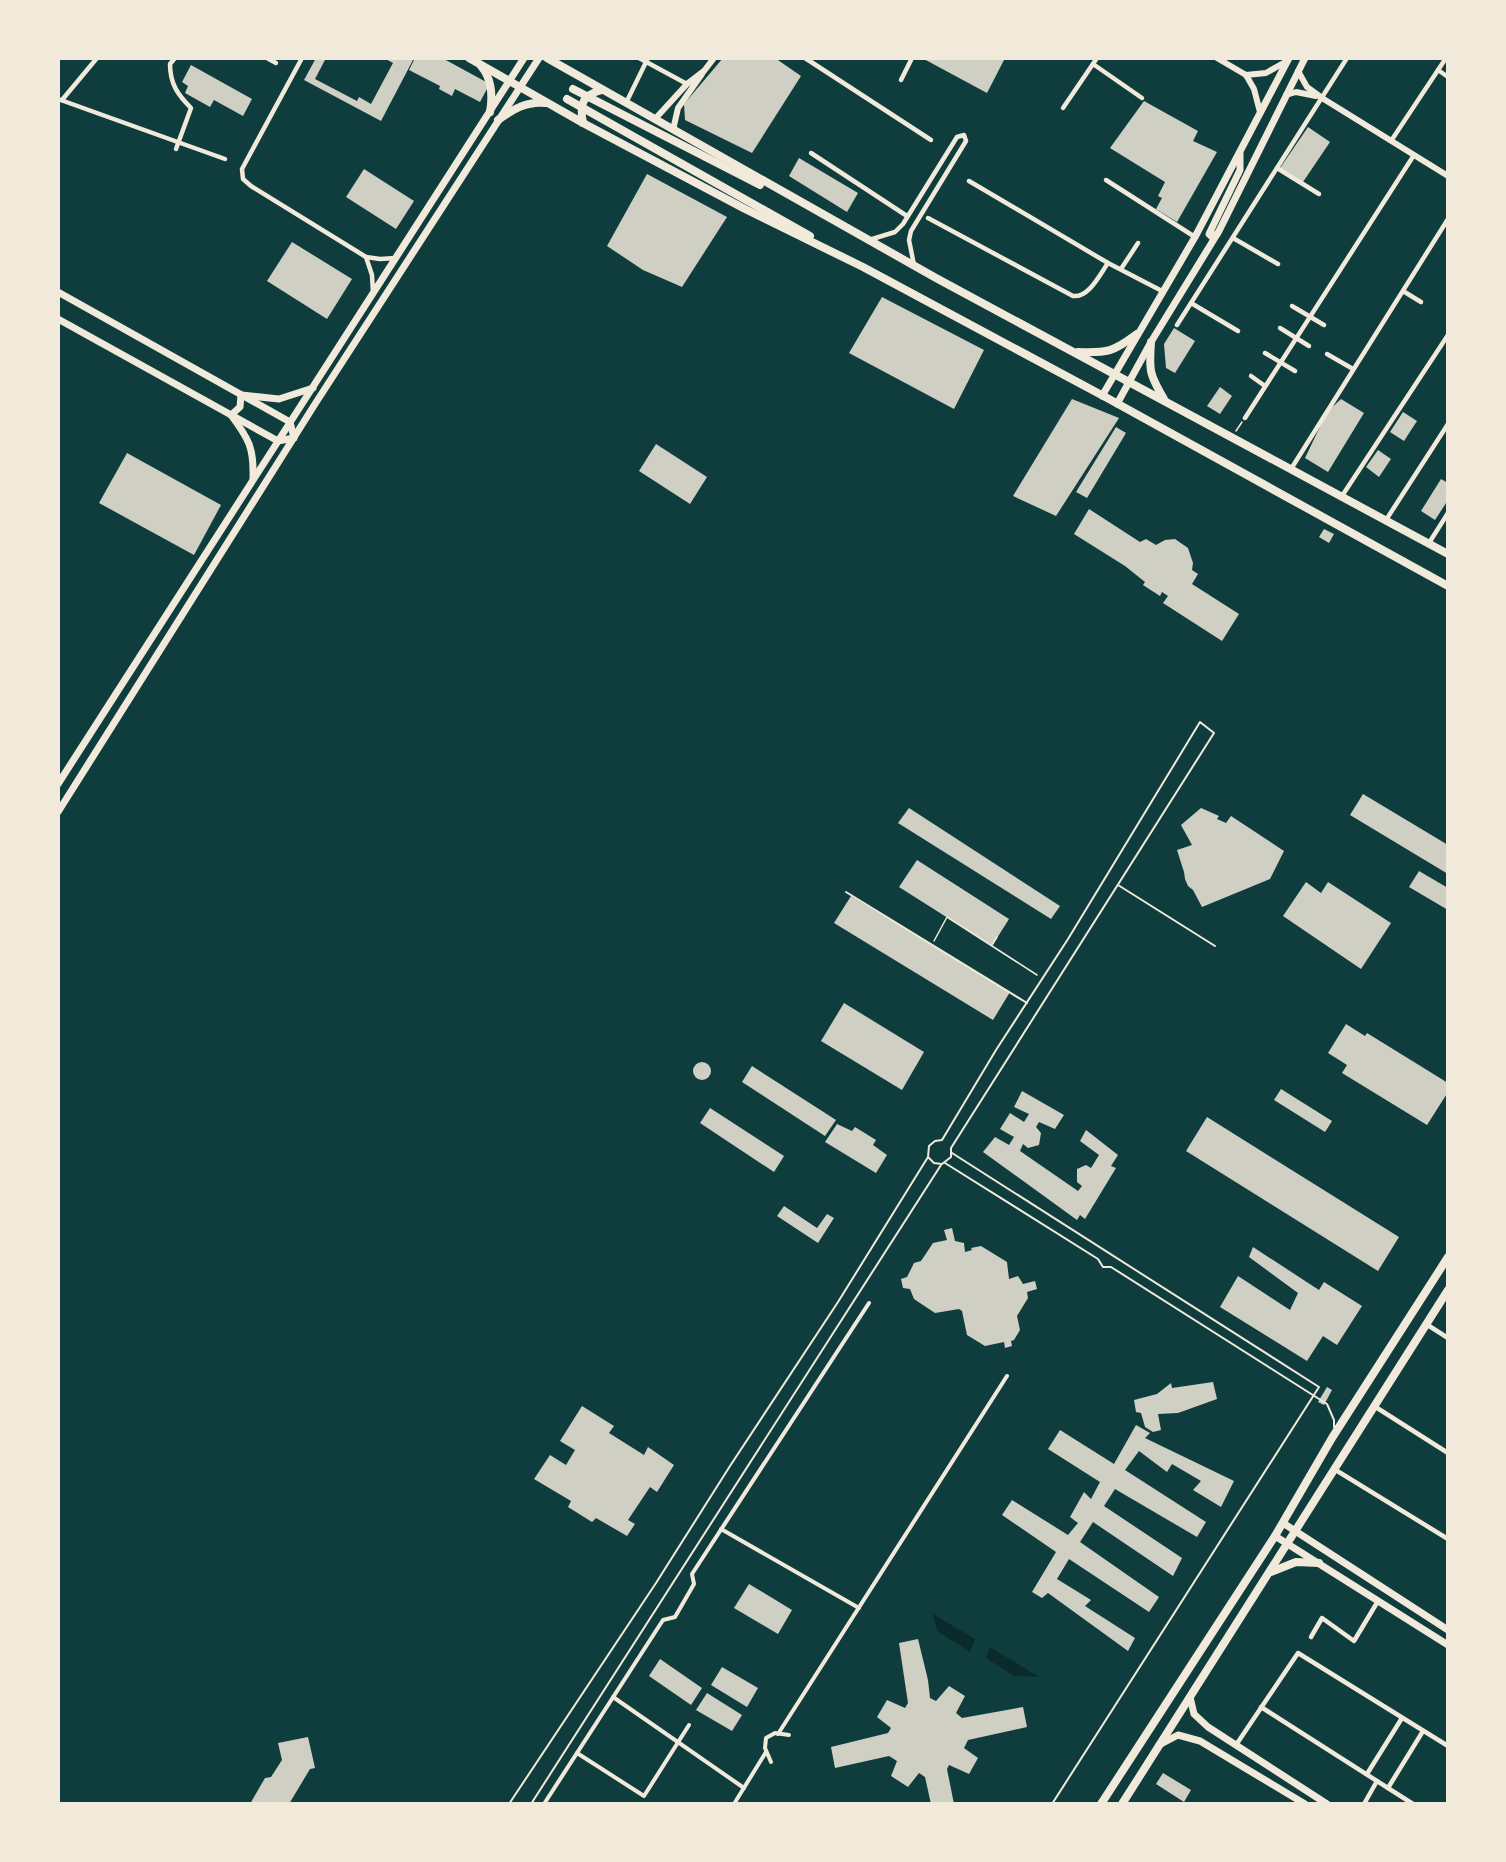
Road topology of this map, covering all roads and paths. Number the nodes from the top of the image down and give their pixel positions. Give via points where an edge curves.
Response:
1 (97, 58) edge
2 (175, 58) edge
3 (267, 58) edge
4 (302, 58) edge
5 (469, 58) edge
6 (539, 58) edge
7 (547, 58) edge
8 (563, 58) edge
9 (639, 58) edge
10 (714, 58) edge
11 (805, 58) edge
12 (912, 58) edge
13 (1097, 58) edge
14 (1218, 58) edge
15 (1305, 58) edge
16 (1347, 58) edge
17 (1446, 58) edge
18 (647, 60) edge
19 (1288, 60) edge
20 (522, 62) edge
21 (276, 63) dead end
22 (478, 63) junction
23 (1093, 64) junction
24 (1298, 70) junction
25 (1438, 70) junction
26 (704, 71) junction
27 (576, 75) junction
28 (1246, 75) junction
29 (1448, 77) edge
30 (901, 80) dead end
31 (510, 81) junction
32 (687, 84) junction
33 (521, 87) junction
34 (573, 89) dead end
35 (602, 90) junction
36 (1286, 95) junction
37 (1142, 98) dead end
38 (1322, 98) junction
39 (60, 99) edge
40 (567, 99) dead end
41 (547, 103) junction
42 (626, 103) junction
43 (1063, 108) dead end
44 (666, 109) junction
45 (490, 112) junction
46 (1260, 112) junction
47 (676, 113) junction
48 (655, 119) junction
49 (498, 120) junction
50 (583, 123) junction
51 (673, 130) junction
52 (931, 140) dead end
53 (1391, 141) junction
54 (178, 143) junction
55 (176, 149) dead end
56 (1239, 152) junction
57 (811, 153) dead end
58 (1414, 155) junction
59 (225, 159) dead end
60 (1277, 168) junction
61 (1448, 176) edge
62 (1106, 180) dead end
63 (969, 181) dead end
64 (1319, 194) dead end
65 (908, 216) junction
66 (928, 218) dead end
67 (1448, 219) edge
68 (1217, 234) junction
69 (1195, 237) junction
70 (1233, 238) junction
71 (868, 240) junction
72 (1138, 243) dead end
73 (366, 257) junction
74 (396, 258) junction
75 (1108, 263) junction
76 (1278, 264) dead end
77 (914, 266) junction
78 (863, 267) junction
79 (1120, 269) junction
80 (1162, 291) junction
81 (1402, 291) junction
82 (58, 292) edge
83 (373, 292) junction
84 (1421, 302) dead end
85 (1191, 303) junction
86 (1292, 306) dead end
87 (1310, 316) junction
88 (58, 319) edge
89 (1324, 324) dead end
90 (1177, 325) dead end
91 (1280, 328) dead end
92 (1238, 331) dead end
93 (1137, 334) junction
94 (1448, 335) edge
95 (1296, 338) junction
96 (1151, 342) junction
97 (1309, 346) dead end
98 (1074, 352) junction
99 (1265, 353) dead end
100 (1327, 354) dead end
101 (1280, 362) junction
102 (1353, 369) junction
103 (1295, 371) dead end
104 (1114, 373) junction
105 (1251, 376) dead end
106 (1130, 381) junction
107 (1265, 386) junction
108 (312, 388) junction
109 (241, 395) junction
110 (1102, 396) junction
111 (1165, 400) junction
112 (1117, 404) junction
113 (231, 415) junction
114 (1245, 418) joint
115 (290, 422) junction
116 (1448, 424) edge
117 (1232, 437) junction
118 (294, 438) junction
119 (278, 441) junction
120 (1291, 469) junction
121 (253, 480) junction
122 (1342, 496) junction
123 (1448, 513) edge
124 (1386, 520) junction
125 (1429, 543) junction
126 (1448, 554) edge
127 (1448, 586) edge
128 (58, 784) edge
129 (58, 812) edge
130 (1117, 885) junction
131 (846, 892) dead end
132 (997, 937) dead end
133 (932, 944) junction
134 (992, 946) junction
135 (1215, 946) dead end
136 (1042, 978) junction
137 (1027, 1003) junction
138 (951, 1151) junction
139 (928, 1157) junction
140 (944, 1163) junction
141 (1448, 1257) edge
142 (1448, 1290) edge
143 (869, 1303) dead end
144 (1426, 1324) junction
145 (1448, 1338) edge
146 (1007, 1376) dead end
147 (1313, 1396) junction
148 (1374, 1406) junction
149 (1332, 1438) junction
150 (1448, 1453) edge
151 (1334, 1470) junction
152 (1283, 1523) junction
153 (721, 1529) junction
154 (1296, 1531) junction
155 (1275, 1536) junction
156 (1448, 1539) edge
157 (1288, 1544) junction
158 (1319, 1563) junction
159 (1270, 1573) junction
160 (1378, 1601) junction
161 (859, 1608) junction
162 (1448, 1630) edge
163 (1311, 1637) dead end
164 (1448, 1645) edge
165 (613, 1697) junction
166 (1190, 1697) junction
167 (1261, 1707) junction
168 (1402, 1718) junction
169 (689, 1725) dead end
170 (1423, 1731) junction
171 (778, 1734) junction
172 (789, 1735) dead end
173 (678, 1742) junction
174 (1159, 1745) junction
175 (1236, 1745) junction
176 (1448, 1746) edge
177 (766, 1752) junction
178 (577, 1753) junction
179 (771, 1762) dead end
180 (1367, 1774) junction
181 (1377, 1781) junction
182 (744, 1788) junction
183 (1388, 1788) junction
184 (1307, 1790) junction
185 (1303, 1802) edge
186 (509, 1803) edge
187 (531, 1803) edge
188 (544, 1803) edge
189 (734, 1803) edge
190 (1052, 1803) edge
191 (1101, 1803) edge
192 (1122, 1803) edge
193 (1328, 1803) edge
194 (1364, 1803) edge
195 (1413, 1803) edge

1 - 39 street
2 - 54 street via 170,64 170,77 191,108
3 - 21 street
4 - 73 street via 242,169 243,179
5 - 22 main road
6 - 33 main road
7 - 27 main road
8 - 27 main road
9 - 18 street
10 - 26 street
11 - 52 street
12 - 30 street
13 - 23 street
14 - 28 street
15 - 24 main road
16 - 38 street
17 - 25 street
18 - 32 street
18 - 42 street
19 - 28 street via 1266,73
19 - 46 main road
20 - 31 main road
22 - 31 main road
22 - 45 main road via 490,80
23 - 37 street
23 - 43 street
24 - 36 main road
24 - 38 street via 1307,87
25 - 29 street
25 - 53 street
26 - 32 street
26 - 47 street
27 - 35 main road
28 - 46 street
31 - 33 main road
31 - 45 main road
32 - 44 street
33 - 41 main road
33 - 49 main road
34 - 71 main road
35 - 42 main road
35 - 50 main road via 589,93 583,102
36 - 38 street via 1303,93
36 - 68 main road
38 - 53 street
38 - 60 street
39 - 54 street
40 - 78 main road
41 - 49 main road via 524,105
41 - 50 main road
42 - 48 main road
44 - 47 street via 664,114 668,118
44 - 48 street
45 - 74 main road
46 - 56 main road
47 - 51 street
48 - 51 main road
49 - 118 main road
50 - 78 main road
51 - 71 main road
53 - 58 street
54 - 55 street
54 - 59 street
56 - 68 main road via 1240,170 1209,234
56 - 69 main road
57 - 65 street
58 - 61 street
58 - 87 street
60 - 64 street
60 - 70 street
62 - 69 street
63 - 75 street
65 - 71 street via 896,232
65 - 77 street via 957,136 964,135 966,141 912,231 909,240
66 - 75 street via 1073,296 1085,294
67 - 81 street
68 - 96 main road
69 - 80 main road
70 - 76 street
70 - 85 street
71 - 77 main road
72 - 79 street
73 - 74 street
73 - 83 street
74 - 83 main road
75 - 79 street
77 - 98 main road
78 - 110 main road
79 - 80 street
80 - 93 main road
81 - 84 street
81 - 102 street
82 - 109 main road
83 - 108 main road
85 - 90 street
85 - 92 street
86 - 87 street
87 - 89 street
87 - 95 street
88 - 113 main road
91 - 95 street
93 - 98 main road via 1118,348 1102,353
93 - 104 main road
94 - 122 street
95 - 97 street
95 - 101 street
96 - 106 main road
96 - 111 main road via 1149,366
98 - 104 main road
99 - 101 street
100 - 102 street
101 - 103 street
101 - 107 street
102 - 120 street
104 - 106 main road
104 - 110 main road
105 - 107 street
106 - 111 main road
106 - 112 main road
107 - 114 street
108 - 109 main road via 279,399
108 - 115 main road
109 - 113 main road via 240,407
109 - 115 main road
110 - 112 main road
111 - 117 main road
112 - 127 main road
113 - 119 main road
113 - 121 main road via 245,434 253,455
114 - 117 path
115 - 118 main road
115 - 119 main road
116 - 124 street
117 - 120 main road
118 - 119 main road
118 - 129 main road
119 - 121 main road
120 - 122 main road
121 - 128 main road
122 - 124 main road
123 - 125 street
124 - 125 main road
125 - 126 main road
130 - 135 lane
130 - 136 lane via 1214,733 1200,723
130 - 138 lane
131 - 133 lane
132 - 134 path
133 - 134 path via 947,917
133 - 137 lane
134 - 136 path
136 - 137 lane
137 - 139 lane via 942,1140 929,1146
138 - 140 lane
138 - 147 lane via 1319,1387
139 - 140 lane via 934,1163
139 - 186 lane via 656,1583
140 - 147 lane via 1098,1259 1103,1267 1111,1267
140 - 187 lane
141 - 149 main road
142 - 144 main road
143 - 153 street
144 - 145 street
144 - 148 main road
146 - 161 street
147 - 149 lane via 1327,1404 1332,1414
147 - 190 lane
148 - 150 street
148 - 151 main road
149 - 152 main road
151 - 154 main road
151 - 156 street
152 - 154 main road
152 - 155 main road
153 - 161 street
153 - 165 street via 692,1574 694,1584 675,1617 663,1620
154 - 157 main road
154 - 162 main road
155 - 157 main road
155 - 191 main road
157 - 158 main road
157 - 159 main road
158 - 159 main road via 1296,1562
158 - 160 main road
159 - 166 main road
160 - 163 street via 1354,1641 1322,1618
160 - 164 main road
161 - 171 street
165 - 173 street
165 - 178 street
166 - 174 main road
166 - 175 main road via 1194,1714
167 - 168 street via 1298,1653
167 - 175 street
167 - 180 street
168 - 170 street
168 - 180 street
169 - 173 street
170 - 176 street
170 - 183 street
171 - 172 street
171 - 177 street via 766,1738
173 - 178 street via 644,1796
173 - 182 street
174 - 185 main road via 1178,1735 1200,1741
174 - 192 main road
175 - 184 main road
177 - 179 street
177 - 182 street
178 - 188 street
180 - 181 street
181 - 183 street
181 - 194 street
182 - 189 street
183 - 195 street
184 - 185 main road
184 - 193 main road

